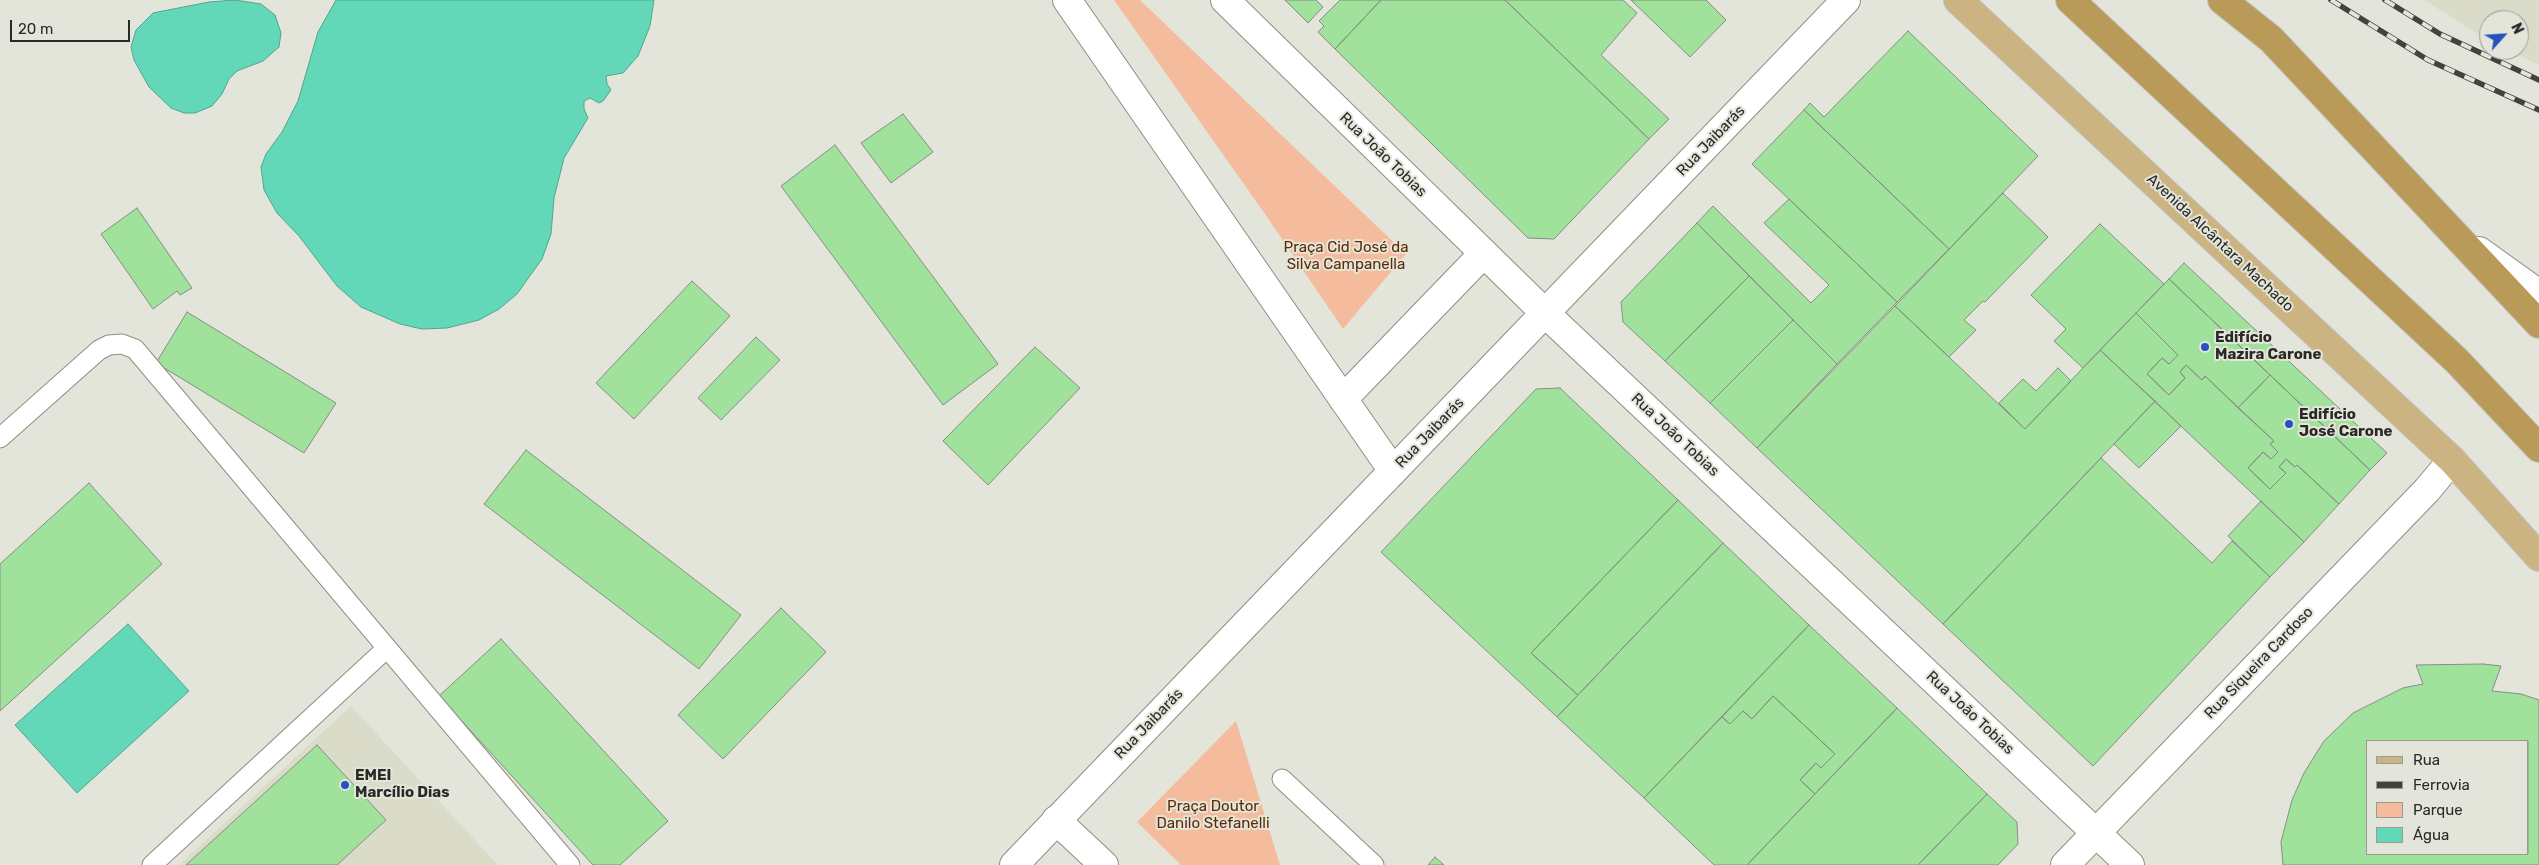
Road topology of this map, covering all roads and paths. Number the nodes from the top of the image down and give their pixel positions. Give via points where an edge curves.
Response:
1 (1067, 0) edge
2 (1225, 0) edge
3 (1846, 0) edge
4 (1958, 0) edge
5 (2070, 0) edge
6 (2222, 0) edge
7 (2240, 0) edge
8 (2271, 39) junction
9 (2456, 235) junction
10 (1484, 253) junction
11 (2539, 294) edge
12 (1545, 313) junction
13 (2539, 324) edge
14 (1344, 399) junction
15 (0, 438) edge
16 (2539, 448) edge
17 (2452, 460) junction
18 (1393, 471) junction
19 (2539, 557) edge
20 (387, 648) junction
21 (1282, 779) dead end
22 (1056, 820) junction
23 (2096, 832) junction
24 (152, 865) edge
25 (570, 865) edge
26 (1014, 865) edge
27 (1104, 865) edge
28 (1374, 865) edge
29 (2065, 865) edge
30 (2130, 865) edge

1 - 14 street
2 - 10 street, Rua João Tobias
3 - 12 street, Rua Jaibarás
4 - 17 main road, Avenida Alcântara Machado
5 - 16 highway via 2442,347
6 - 8 highway
7 - 8 main road
8 - 9 highway
9 - 11 street
9 - 13 highway
10 - 12 street, Rua João Tobias
10 - 14 street
12 - 18 street, Rua Jaibarás
12 - 23 street, Rua João Tobias
14 - 18 street
15 - 20 lane via 99,350 122,344 135,349
17 - 19 main road, Avenida Alcântara Machado
17 - 23 street, Rua Siqueira Cardoso via 2427,490
18 - 22 street, Rua Jaibarás
20 - 24 lane
20 - 25 lane
21 - 28 lane
22 - 26 street, Rua Jaibarás
22 - 27 street
23 - 29 street, Rua Siqueira Cardoso
23 - 30 street, Rua João Tobias

